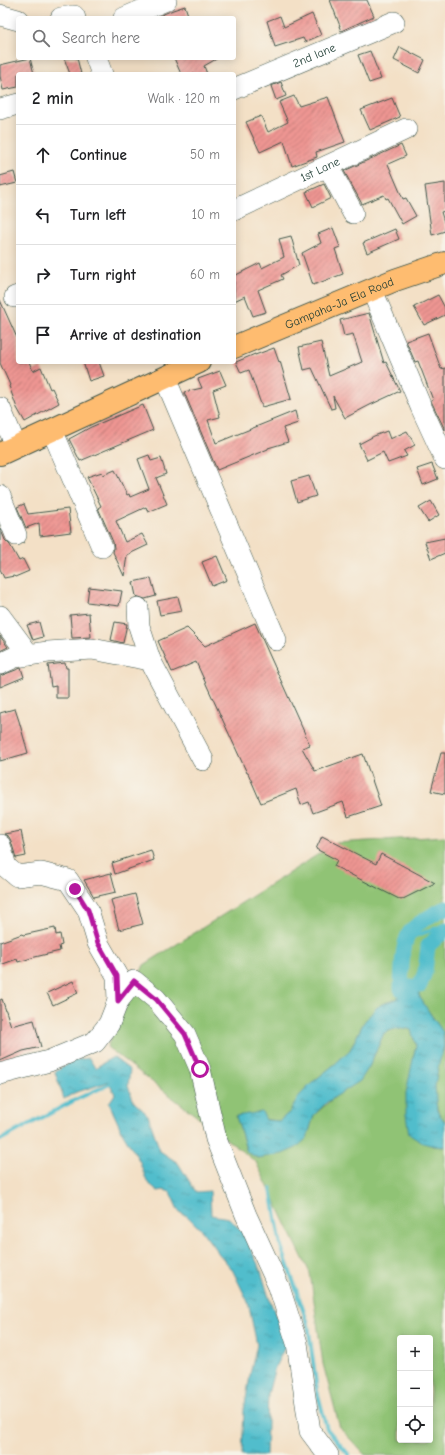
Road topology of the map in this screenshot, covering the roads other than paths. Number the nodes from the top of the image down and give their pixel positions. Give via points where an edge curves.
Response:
1 (1, 0) edge
2 (166, 0) edge
3 (0, 4) edge
4 (0, 15) edge
5 (129, 16) edge
6 (16, 19) edge
7 (394, 22) dead end
8 (97, 60) edge
9 (101, 72) edge
10 (236, 88) edge
11 (16, 105) edge
12 (0, 109) edge
13 (406, 129) dead end
14 (328, 166) junction
15 (236, 209) edge
16 (353, 213) dead end
17 (445, 263) edge
18 (372, 290) junction
19 (236, 346) edge
20 (195, 364) edge
21 (165, 378) junction
22 (0, 408) edge
23 (52, 430) junction
24 (8, 450) edge
25 (445, 459) edge
26 (0, 496) edge
27 (16, 535) dead end
28 (102, 547) dead end
29 (138, 608) dead end
30 (0, 616) edge
31 (276, 640) dead end
32 (29, 655) junction
33 (150, 660) junction
34 (0, 664) edge
35 (203, 760) dead end
36 (0, 845) edge
37 (118, 1001) junction
38 (0, 1074) edge
39 (328, 1455) edge

1 - 3 street
2 - 5 street
4 - 6 street
7 - 10 street, 2nd lane
8 - 9 street
11 - 12 street
13 - 14 street, 1st Lane
14 - 15 street, 1st Lane
14 - 16 street
17 - 18 highway, Gampaha-Ja Ela Road
18 - 19 highway, Gampaha-Ja Ela Road
18 - 25 street
20 - 21 highway
21 - 23 highway
21 - 31 street
22 - 24 street
23 - 24 highway
23 - 28 street
26 - 27 street
29 - 33 street via 138,626
30 - 32 street
32 - 33 street via 92,649
32 - 34 street
33 - 35 street
36 - 37 street via 6,867 17,876 41,873 68,880 88,910 98,943 117,976
37 - 38 street via 109,1024 96,1042 49,1061
37 - 39 street via 134,981 156,999 185,1034 200,1069 216,1139 246,1215 279,1287 297,1343 310,1431

